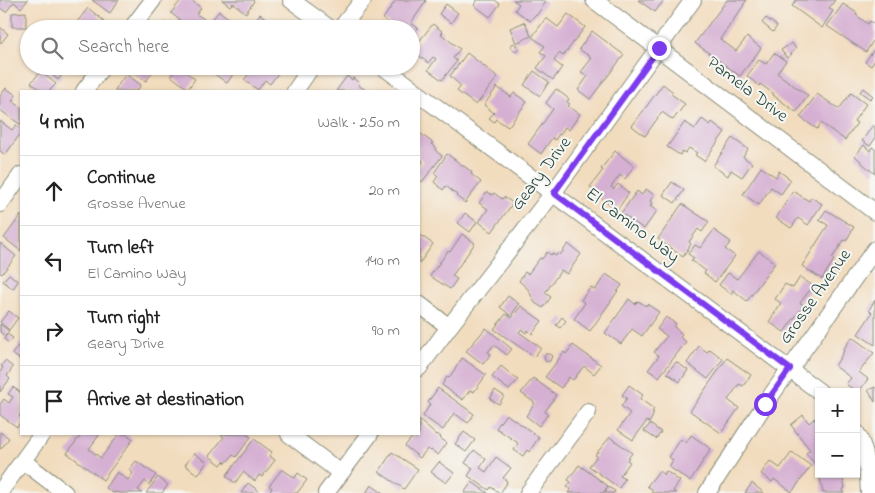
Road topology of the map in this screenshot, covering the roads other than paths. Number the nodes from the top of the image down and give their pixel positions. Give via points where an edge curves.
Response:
1 (153, 0) edge
2 (291, 0) edge
3 (363, 0) edge
4 (594, 0) edge
5 (693, 0) edge
6 (138, 20) edge
7 (319, 20) edge
8 (347, 20) edge
9 (659, 48) junction
10 (96, 75) edge
11 (306, 75) edge
12 (394, 75) edge
13 (85, 90) edge
14 (296, 90) edge
15 (415, 90) edge
16 (420, 95) edge
17 (20, 176) edge
18 (554, 193) junction
19 (0, 204) edge
20 (875, 212) edge
21 (875, 249) edge
22 (420, 305) edge
23 (449, 327) junction
24 (420, 367) edge
25 (790, 369) junction
26 (815, 388) edge
27 (588, 412) dead end
28 (857, 433) edge
29 (41, 435) edge
30 (290, 435) edge
31 (369, 435) edge
32 (23, 461) junction
33 (341, 473) junction
34 (0, 492) edge
35 (65, 493) edge
36 (326, 493) edge
37 (528, 493) edge
38 (707, 493) edge
39 (869, 493) edge

1 - 6 street
2 - 7 street
3 - 8 street
4 - 9 street, Pamela Drive
5 - 9 street, Geary Drive
9 - 18 street, Geary Drive
9 - 20 street, Pamela Drive
10 - 13 street
11 - 14 street
12 - 15 street
16 - 18 street, El Camino Way
17 - 19 street
18 - 23 street, Geary Drive
18 - 25 street, El Camino Way
21 - 25 street, Grosse Avenue
22 - 23 street
23 - 24 street, Geary Drive
25 - 26 street, El Camino Way
25 - 38 street, Grosse Avenue
27 - 37 street
28 - 39 street via 867,461
29 - 32 street
30 - 33 street
31 - 33 street
32 - 34 street
32 - 35 street
33 - 36 street

